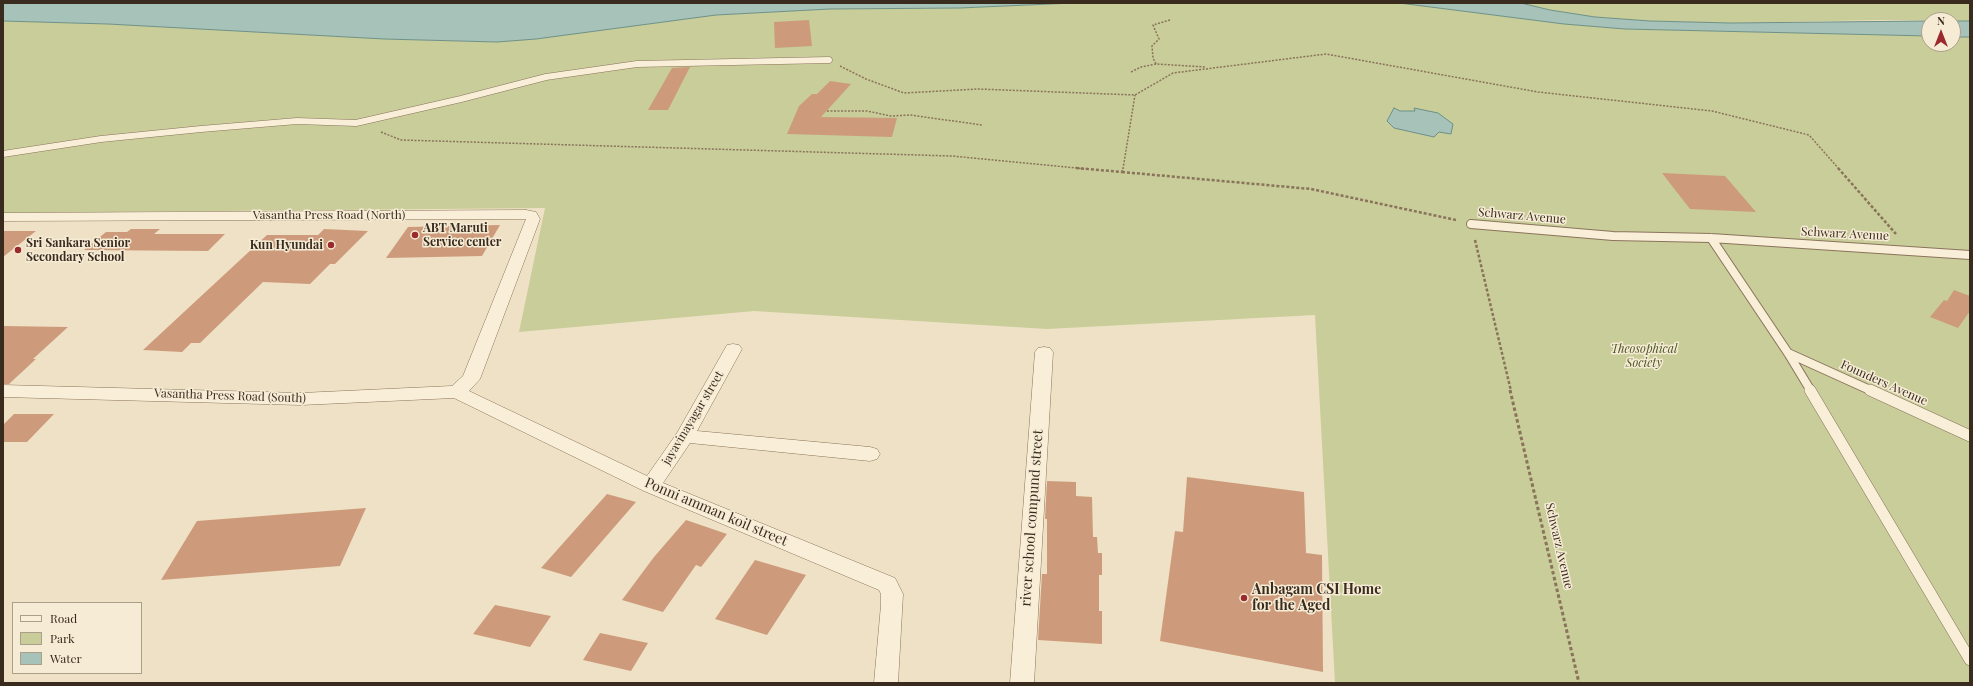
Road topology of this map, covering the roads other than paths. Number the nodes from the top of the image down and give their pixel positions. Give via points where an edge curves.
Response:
1 (829, 60) road end
2 (3, 154) edge
3 (3, 217) edge
4 (1471, 224) road end
5 (1711, 238) junction
6 (1970, 255) edge
7 (733, 349) dead end
8 (1044, 352) dead end
9 (1788, 353) junction
10 (3, 391) edge
11 (457, 392) junction
12 (685, 436) junction
13 (1970, 436) edge
14 (870, 454) dead end
15 (651, 486) junction
16 (1970, 660) edge
17 (886, 683) edge
18 (1022, 683) edge

1 - 2 lane via 637,64 546,77 356,123 297,121 201,129 101,139
3 - 11 street, Vasantha Press Road (North) via 531,215 533,219 471,379
4 - 5 lane, Schwarz Avenue via 1613,236
5 - 6 lane, Schwarz Avenue
5 - 9 lane
7 - 12 street, jayavinayagar street
8 - 18 street, river school compund street
9 - 13 lane, Founders Avenue
9 - 16 lane
10 - 11 street, Vasantha Press Road (South) via 302,399
11 - 15 street, Ponni amman koil street
12 - 14 street
12 - 15 street, jayavinayagar street
15 - 17 street, Ponni amman koil street via 887,584 892,594 892,605

